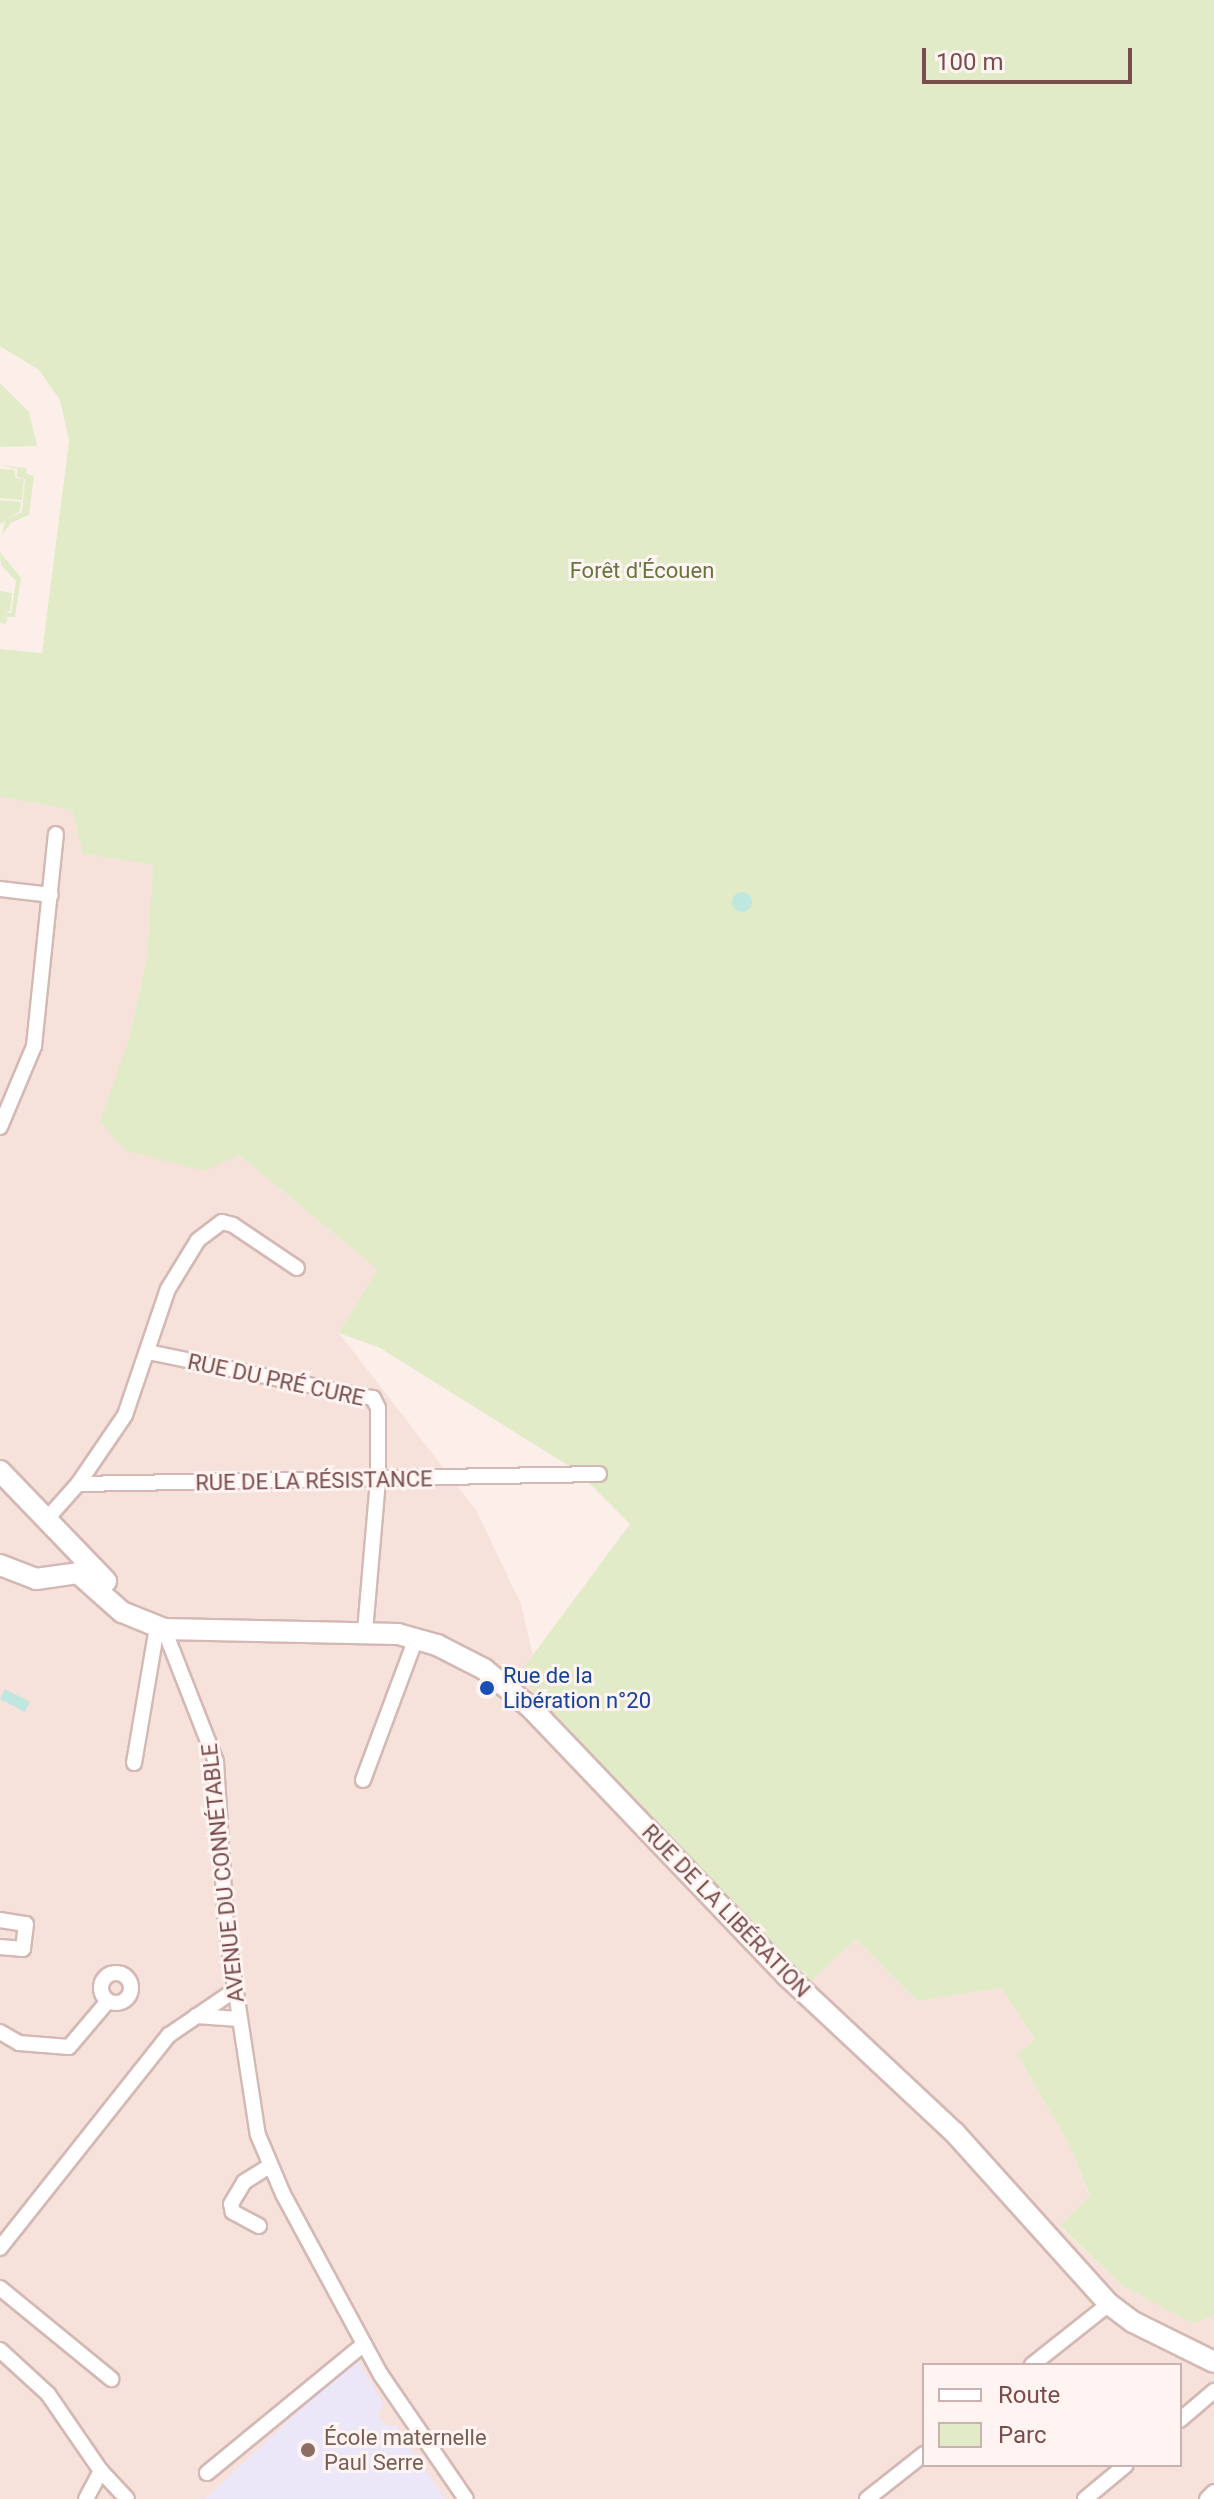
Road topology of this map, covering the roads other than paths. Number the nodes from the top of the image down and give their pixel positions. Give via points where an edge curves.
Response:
1 (56, 834) dead end
2 (0, 889) edge
3 (51, 895) junction
4 (0, 1127) edge
5 (297, 1268) dead end
6 (148, 1352) junction
7 (0, 1471) edge
8 (599, 1474) dead end
9 (378, 1480) junction
10 (78, 1484) junction
11 (45, 1521) junction
12 (69, 1544) junction
13 (0, 1565) edge
14 (64, 1572) junction
15 (161, 1628) junction
16 (365, 1633) junction
17 (416, 1638) junction
18 (134, 1763) dead end
19 (363, 1780) dead end
20 (0, 1920) edge
21 (0, 1947) edge
22 (235, 1990) junction
23 (108, 2001) dead end
24 (196, 2016) junction
25 (239, 2019) junction
26 (0, 2032) edge
27 (270, 2166) junction
28 (259, 2226) dead end
29 (0, 2248) edge
30 (0, 2288) edge
31 (1109, 2304) junction
32 (364, 2344) junction
33 (0, 2350) edge
34 (1214, 2362) edge
35 (1035, 2363) edge
36 (111, 2379) dead end
37 (1214, 2391) edge
38 (1182, 2418) edge
39 (922, 2456) edge
40 (1124, 2467) edge
41 (101, 2471) junction
42 (207, 2473) dead end
43 (1214, 2492) edge
44 (86, 2499) edge
45 (127, 2499) edge
46 (466, 2499) edge
47 (867, 2499) edge
48 (1085, 2499) edge
49 (1207, 2499) edge

1 - 3 street
2 - 3 street
3 - 4 street via 34,1046
5 - 6 street via 244,1230 222,1222 198,1240 168,1289
6 - 9 street, RUE DU PRÉ CURE via 373,1398 378,1408
6 - 10 street via 125,1415
7 - 11 main road
8 - 9 street, RUE DE LA RÉSISTANCE
9 - 10 street, RUE DE LA RÉSISTANCE
9 - 16 street
10 - 11 street
11 - 12 main road
12 - 14 street
12 - 15 main road
13 - 14 main road via 36,1579
14 - 15 main road via 84,1575 122,1612
15 - 16 main road, RUE DE LA LIBÉRATION
15 - 18 street
15 - 22 street, AVENUE DU CONNÉTABLE via 216,1762
16 - 17 main road, RUE DE LA LIBÉRATION
17 - 19 street
17 - 31 main road, RUE DE LA LIBÉRATION via 465,1657 531,1708 786,1975 954,2132
20 - 21 street via 26,1924 23,1949
22 - 24 street
22 - 25 street, AVENUE DU CONNÉTABLE
23 - 26 street via 69,2047 19,2043
24 - 25 street
24 - 29 street via 169,2035
25 - 27 street, AVENUE DU CONNÉTABLE via 254,2119
27 - 28 street via 244,2182 231,2204 233,2212
27 - 32 street, AVENUE DU CONNÉTABLE
30 - 36 street
31 - 34 main road, RUE DE LA LIBÉRATION via 1133,2322
31 - 35 street
32 - 42 street
32 - 46 street, AVENUE DU CONNÉTABLE via 431,2454
33 - 41 street via 48,2394
37 - 38 street
39 - 47 street
40 - 48 street
41 - 44 street
41 - 45 street
43 - 49 street

